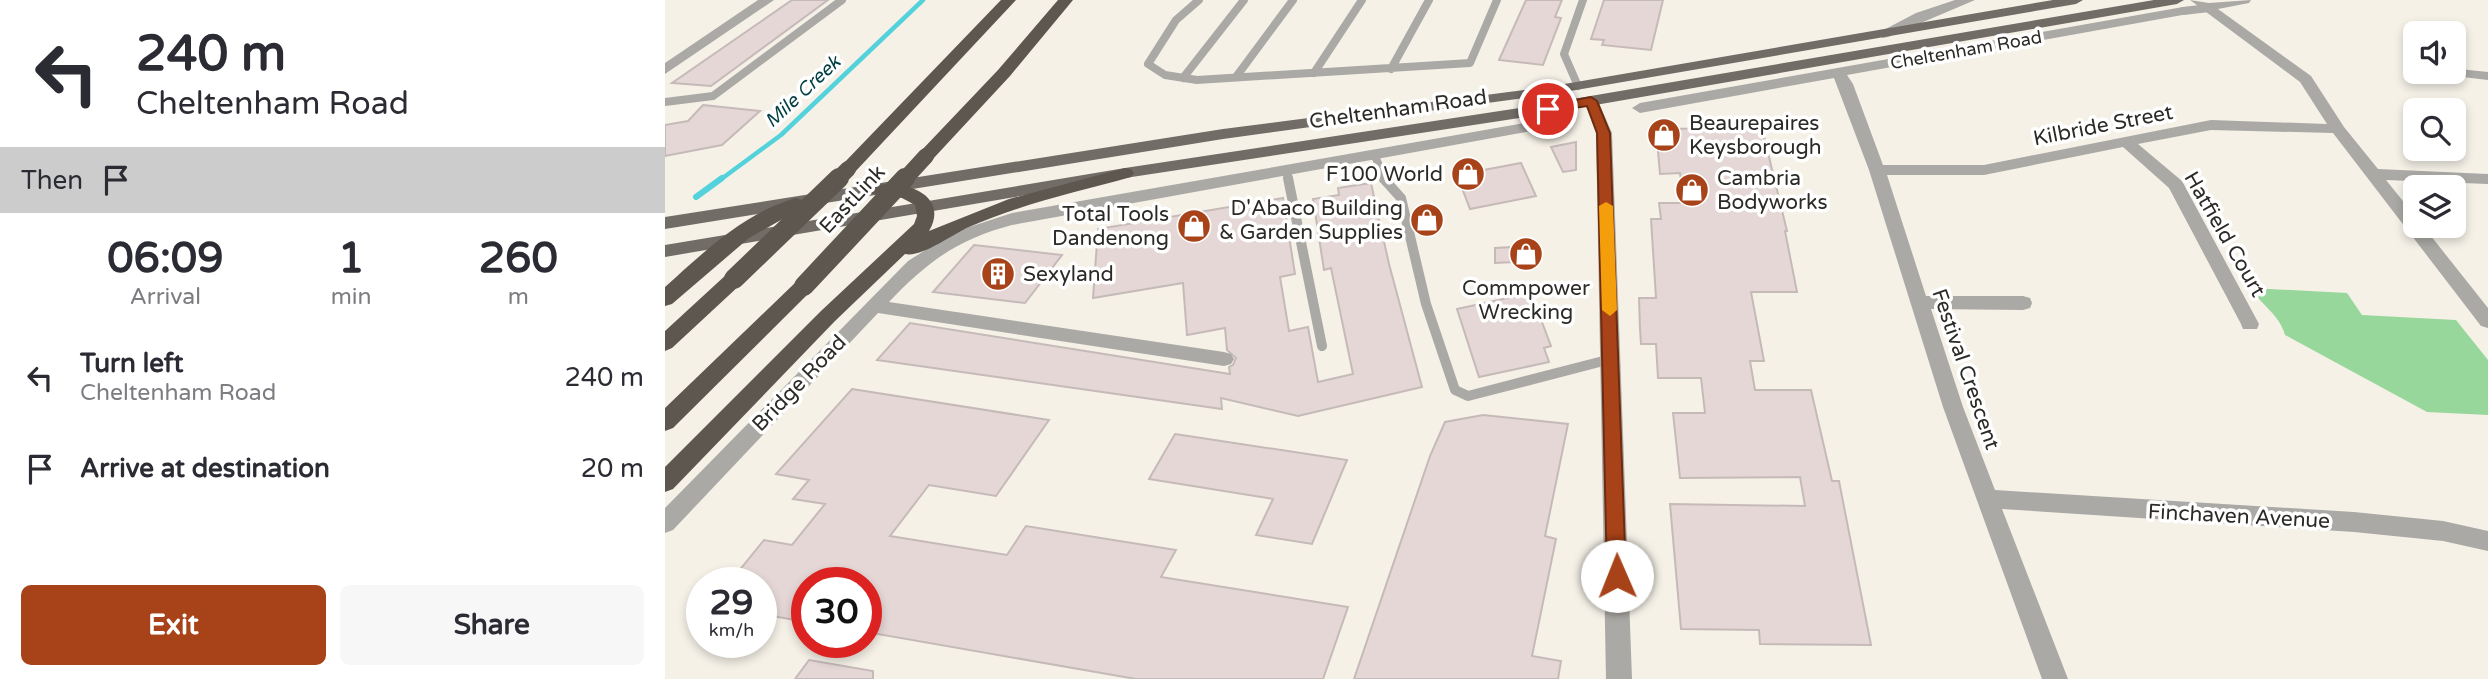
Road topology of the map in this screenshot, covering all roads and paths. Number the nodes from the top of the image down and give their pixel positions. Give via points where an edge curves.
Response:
1 (767, 0) edge
2 (842, 0) edge
3 (1009, 0) edge
4 (1066, 0) edge
5 (1199, 0) edge
6 (1244, 0) edge
7 (1293, 0) edge
8 (1363, 0) edge
9 (1429, 0) edge
10 (1497, 0) edge
11 (1583, 0) edge
12 (1969, 0) edge
13 (2077, 0) edge
14 (2244, 0) edge
15 (2180, 5) edge
16 (2204, 5) edge
17 (1883, 34) junction
18 (1391, 69) junction
19 (665, 70) edge
20 (1838, 72) junction
21 (1314, 73) junction
22 (2466, 74) edge
23 (2488, 76) edge
24 (1236, 77) junction
25 (1183, 78) junction
26 (1683, 86) junction
27 (1585, 93) junction
28 (1710, 95) junction
29 (665, 102) edge
30 (1640, 108) dead end
31 (1527, 113) junction
32 (1565, 121) dead end
33 (2338, 130) junction
34 (1505, 132) junction
35 (2126, 142) junction
36 (1375, 156) junction
37 (1877, 170) junction
38 (1287, 171) junction
39 (1125, 173) junction
40 (2375, 174) junction
41 (2488, 179) edge
42 (878, 190) junction
43 (1039, 197) junction
44 (796, 204) junction
45 (924, 206) junction
46 (1079, 207) junction
47 (665, 223) edge
48 (730, 239) junction
49 (938, 247) joint
50 (665, 251) edge
51 (665, 299) edge
52 (1919, 302) junction
53 (2023, 303) dead end
54 (873, 306) junction
55 (828, 316) junction
56 (2488, 321) edge
57 (2250, 324) dead end
58 (665, 343) edge
59 (1322, 346) dead end
60 (1224, 359) dead end
61 (1611, 359) junction
62 (665, 422) edge
63 (665, 482) edge
64 (1989, 499) junction
65 (665, 523) edge
66 (2488, 541) edge
67 (1619, 679) edge
68 (2055, 679) edge

1 - 19 street
2 - 29 lane via 713,96
3 - 58 highway, EastLink, bridge via 848,169
4 - 62 highway, EastLink, bridge via 1004,73 804,286
5 - 25 lane via 1176,20 1149,64 1156,72
6 - 25 lane
7 - 24 lane
8 - 21 lane
9 - 18 lane
10 - 18 lane via 1470,63
11 - 27 lane via 1564,54
12 - 17 street, Cheltenham Road
13 - 17 main road, Cheltenham Road
14 - 16 street, Cheltenham Road
15 - 16 lane, Cheltenham Road
15 - 20 street, Cheltenham Road
15 - 26 main road, Cheltenham Road
16 - 33 street via 2306,79
17 - 27 main road, Cheltenham Road
18 - 21 lane
20 - 28 street, Cheltenham Road
20 - 37 street, Festival Crescent
21 - 24 lane
22 - 23 street
24 - 25 lane
26 - 27 main road, Cheltenham Road
26 - 28 street
27 - 31 main road, Cheltenham Road
27 - 42 main road, Cheltenham Road via 1223,134
27 - 61 street via 1604,133
28 - 30 street, Cheltenham Road
31 - 34 street
31 - 39 main road, Cheltenham Road
32 - 34 street, Cheltenham Road
33 - 35 street, Kilbride Street via 2211,125
33 - 40 street
34 - 36 street, Cheltenham Road
35 - 37 street, Kilbride Street via 1984,170
35 - 57 street, Hatfield Court via 2176,185
36 - 38 street, Cheltenham Road
36 - 61 lane via 1382,177 1401,198 1426,304 1455,390 1468,396
37 - 52 street, Festival Crescent
38 - 46 street, Cheltenham Road
38 - 59 lane
39 - 43 highway
39 - 45 main road, Cheltenham Road
40 - 41 street
40 - 56 street
42 - 44 main road, Cheltenham Road
42 - 45 highway via 905,191
43 - 46 street
43 - 55 highway via 979,215 928,239
44 - 47 main road, Cheltenham Road
44 - 48 highway
45 - 48 main road, Cheltenham Road
45 - 55 highway via 927,219 922,227
46 - 49 street, Cheltenham Road via 990,224
48 - 50 main road, Cheltenham Road
48 - 51 highway
49 - 54 street, Bridge Road
52 - 53 street
52 - 64 street, Festival Crescent
54 - 60 street
54 - 65 street, Bridge Road
55 - 63 highway
61 - 67 street
64 - 66 street, Finchaven Avenue via 2354,522 2443,531
64 - 68 street, Festival Crescent

